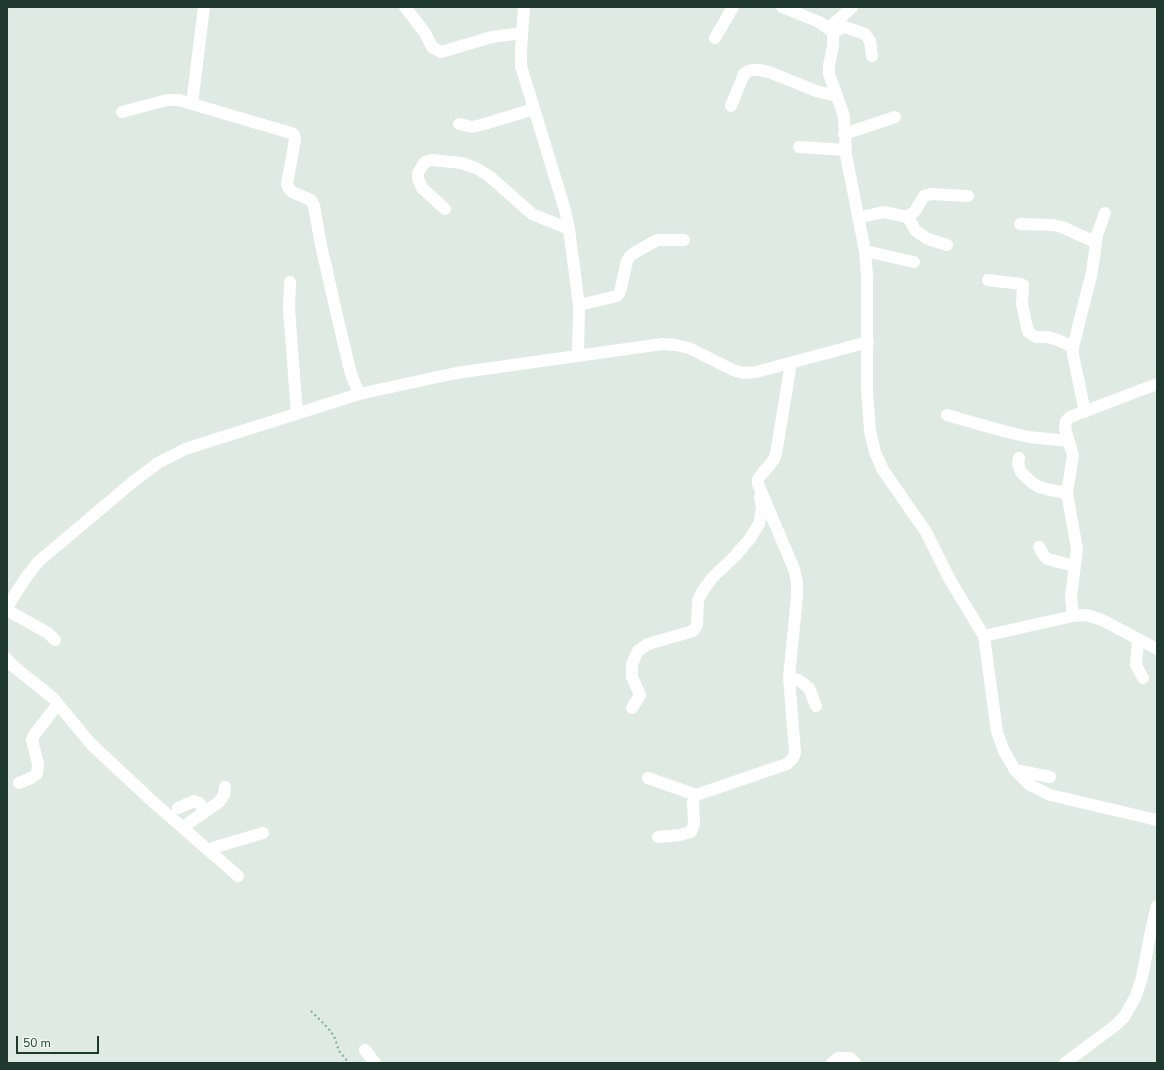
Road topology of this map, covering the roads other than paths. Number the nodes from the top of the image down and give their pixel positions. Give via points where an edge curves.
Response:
1 (204, 7) edge
2 (405, 7) edge
3 (524, 7) edge
4 (733, 7) edge
5 (782, 7) edge
6 (852, 7) edge
7 (831, 30) junction
8 (522, 33) junction
9 (715, 38) dead end
10 (872, 56) dead end
11 (836, 96) junction
12 (192, 104) junction
13 (731, 106) dead end
14 (534, 109) junction
15 (122, 112) dead end
16 (894, 117) dead end
17 (459, 124) dead end
18 (844, 134) junction
19 (799, 147) dead end
20 (845, 150) junction
21 (968, 196) dead end
22 (445, 209) dead end
23 (1105, 213) dead end
24 (908, 217) junction
25 (858, 218) junction
26 (1020, 224) dead end
27 (569, 230) junction
28 (684, 240) dead end
29 (1095, 242) junction
30 (947, 245) dead end
31 (864, 251) junction
32 (914, 262) dead end
33 (988, 280) dead end
34 (290, 282) dead end
35 (579, 304) junction
36 (868, 342) junction
37 (1073, 346) junction
38 (578, 356) junction
39 (791, 363) junction
40 (1157, 384) edge
41 (360, 394) junction
42 (1085, 412) junction
43 (297, 414) junction
44 (947, 415) dead end
45 (1069, 441) junction
46 (1019, 458) dead end
47 (758, 484) junction
48 (1068, 493) junction
49 (1039, 546) dead end
50 (1075, 566) junction
51 (7, 607) edge
52 (7, 610) edge
53 (1073, 616) junction
54 (984, 636) junction
55 (55, 640) dead end
56 (1138, 640) junction
57 (1157, 649) edge
58 (7, 659) edge
59 (789, 677) junction
60 (1143, 678) dead end
61 (58, 704) junction
62 (816, 706) dead end
63 (632, 708) dead end
64 (1015, 770) junction
65 (1050, 777) dead end
66 (648, 778) dead end
67 (19, 783) dead end
68 (225, 787) dead end
69 (696, 795) junction
70 (178, 808) dead end
71 (206, 811) junction
72 (1157, 820) edge
73 (184, 827) junction
74 (263, 833) dead end
75 (658, 837) dead end
76 (208, 849) junction
77 (238, 876) dead end
78 (1157, 906) edge
79 (365, 1050) dead end
80 (375, 1063) edge
81 (832, 1063) edge
82 (855, 1063) edge
83 (1065, 1063) edge

1 - 12 street
2 - 8 street via 425,33 432,47 442,52 492,37
3 - 8 street
4 - 9 street
5 - 7 street via 819,22
6 - 7 street
7 - 10 street via 845,27 865,34 870,41
7 - 11 street via 833,46 829,74
8 - 14 street via 521,66
11 - 13 street via 816,91 769,72 752,70 744,74
11 - 18 street via 844,116
12 - 15 street via 167,100
12 - 41 street via 294,135 287,184 289,190 310,200 314,206 351,374
14 - 17 street via 472,127
14 - 27 street
16 - 18 street
18 - 20 street
19 - 20 street
20 - 25 street
21 - 24 street via 924,196
22 - 27 street via 422,188 418,179 418,173 425,162 432,160 461,163 476,168 489,176 532,214
23 - 29 street
24 - 25 street via 883,212
24 - 30 street via 920,234
25 - 31 street
26 - 29 street via 1062,227
27 - 35 street
28 - 35 street via 657,240 634,253 627,261 617,296
29 - 37 street via 1092,272
31 - 32 street
31 - 36 street via 868,287
33 - 37 street via 1023,285 1022,304 1028,332 1036,337 1048,337
34 - 43 street via 289,309
35 - 38 street
36 - 39 street
36 - 54 street via 867,391 874,452 883,470 926,532 950,580
37 - 42 street
38 - 39 street via 662,344 689,348 732,370 743,372 756,372
38 - 41 street via 456,373
39 - 47 street via 776,454 758,479
40 - 42 street
41 - 43 street
42 - 45 street via 1070,417 1066,422
43 - 51 street via 185,449 158,463 39,561
44 - 45 street via 1003,432
45 - 48 street via 1073,456
46 - 48 street via 1021,472 1031,482 1039,487
47 - 59 street via 794,569 797,582
47 - 63 street via 762,508 758,524 749,540 712,578 700,596 697,625 693,631 648,644 638,651 632,664 632,677 640,695
48 - 50 street via 1077,549
49 - 50 street via 1047,559
50 - 53 street via 1071,597
52 - 55 street via 48,633
53 - 54 street
53 - 56 street via 1102,620
54 - 64 street via 997,732
56 - 57 street
56 - 60 street via 1136,665
58 - 61 street
59 - 62 street via 809,688
59 - 69 street via 795,753 791,761
61 - 67 street via 32,740 38,764 37,774
61 - 73 street via 91,744
64 - 65 street
64 - 72 street via 1030,785 1050,795
66 - 69 street
68 - 71 street via 224,795 219,802
69 - 75 street via 693,802 694,824 691,832
70 - 71 street via 191,801 198,801
71 - 73 street
73 - 76 street
74 - 76 street
76 - 77 street
78 - 83 street via 1140,987 1124,1017
79 - 80 street
81 - 82 street via 838,1058 850,1058

